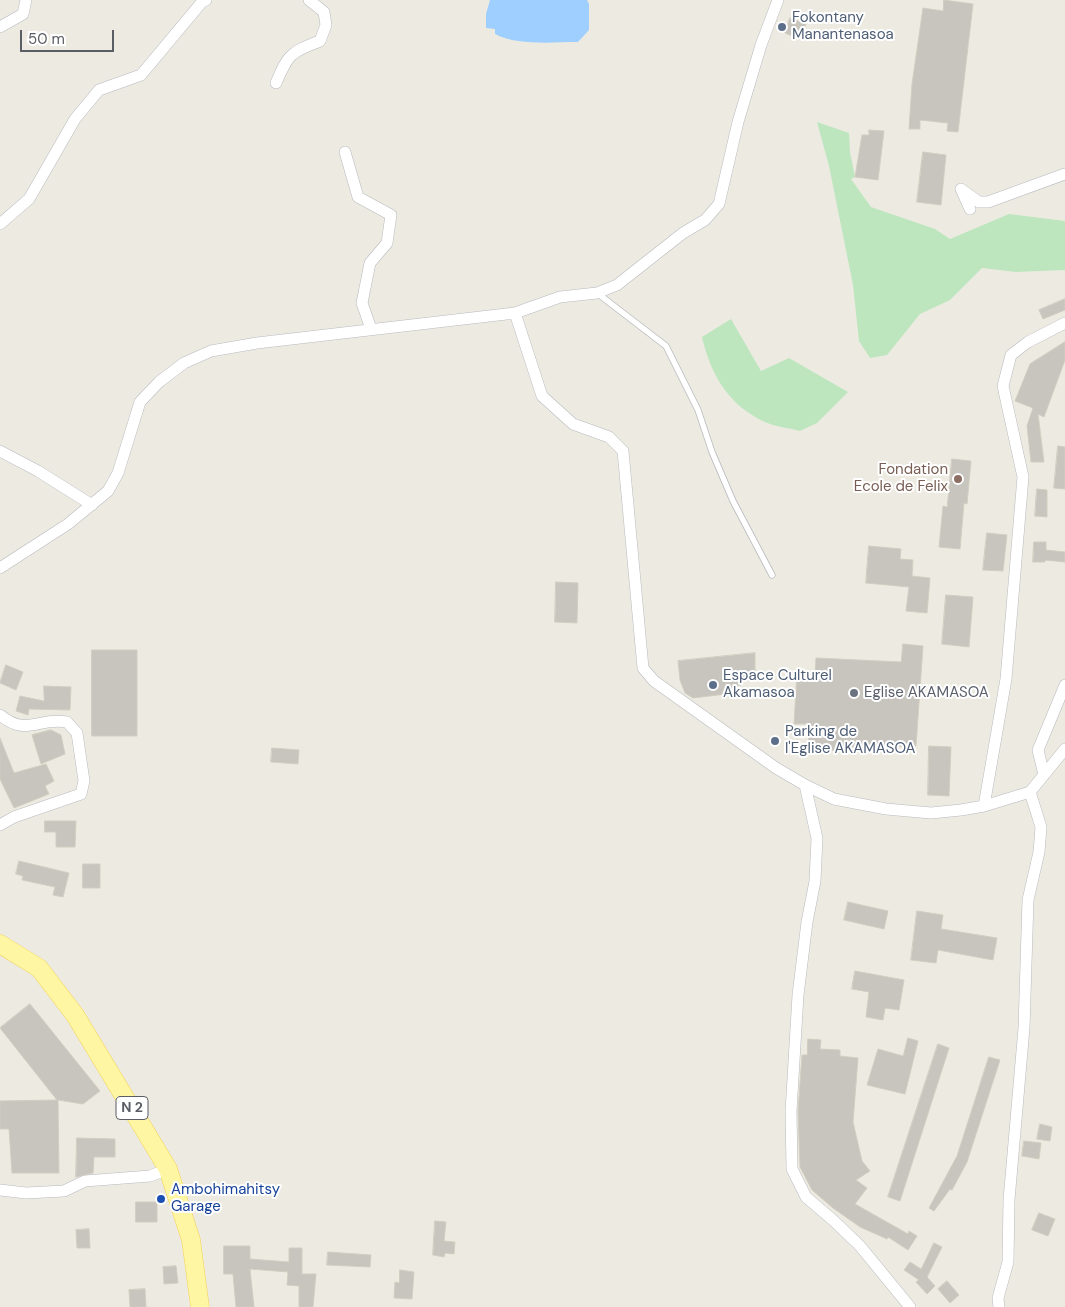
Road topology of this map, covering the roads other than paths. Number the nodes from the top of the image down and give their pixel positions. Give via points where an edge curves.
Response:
1 (26, 0) edge
2 (206, 0) edge
3 (309, 0) edge
4 (778, 0) edge
5 (0, 27) edge
6 (276, 83) dead end
7 (345, 152) dead end
8 (1065, 174) edge
9 (970, 209) dead end
10 (0, 224) edge
11 (596, 293) junction
12 (515, 313) junction
13 (1065, 323) edge
14 (371, 329) junction
15 (0, 451) edge
16 (92, 505) junction
17 (0, 568) edge
18 (772, 574) dead end
19 (1065, 685) edge
20 (0, 714) edge
21 (1065, 749) edge
22 (1044, 775) junction
23 (805, 785) junction
24 (1030, 792) junction
25 (984, 806) junction
26 (0, 825) edge
27 (0, 944) edge
28 (168, 1169) junction
29 (0, 1190) edge
30 (200, 1307) edge
31 (910, 1307) edge
32 (999, 1307) edge

1 - 5 street via 23,14
2 - 10 street via 141,75 99,90 75,119 29,199
3 - 6 street via 324,12 326,25 320,42 301,48 286,58
4 - 11 street via 738,122 719,204 705,220 617,285
7 - 14 street via 358,197 391,215 387,242 370,263 362,303
8 - 9 street via 988,202 979,202 961,189
11 - 12 street via 560,297
11 - 18 lane via 666,346 698,410 733,501
12 - 14 street
12 - 23 street via 542,396 573,424 609,437 623,451 643,668 654,680 776,768
13 - 25 street via 1028,342 1011,355 1003,386 1023,477 1006,679
14 - 16 street via 257,342 211,351 184,363 140,402 118,473 108,491
15 - 16 street
16 - 17 street
19 - 22 street via 1038,750
20 - 26 street via 11,724 23,727 54,720 67,722 77,733 84,781 80,794
21 - 22 street
22 - 24 street
23 - 25 street via 834,799 886,809 931,813
23 - 31 street via 817,838 815,880 798,995 791,1111 792,1169 806,1197 860,1246
24 - 25 street
24 - 32 street via 1041,826 1039,852 1028,900 1024,1028 1009,1200 1008,1262 998,1298
27 - 28 main road, N 2 via 39,968 75,1015
28 - 29 street via 150,1176 85,1181 64,1191 26,1193
28 - 30 main road, N 2 via 191,1240

